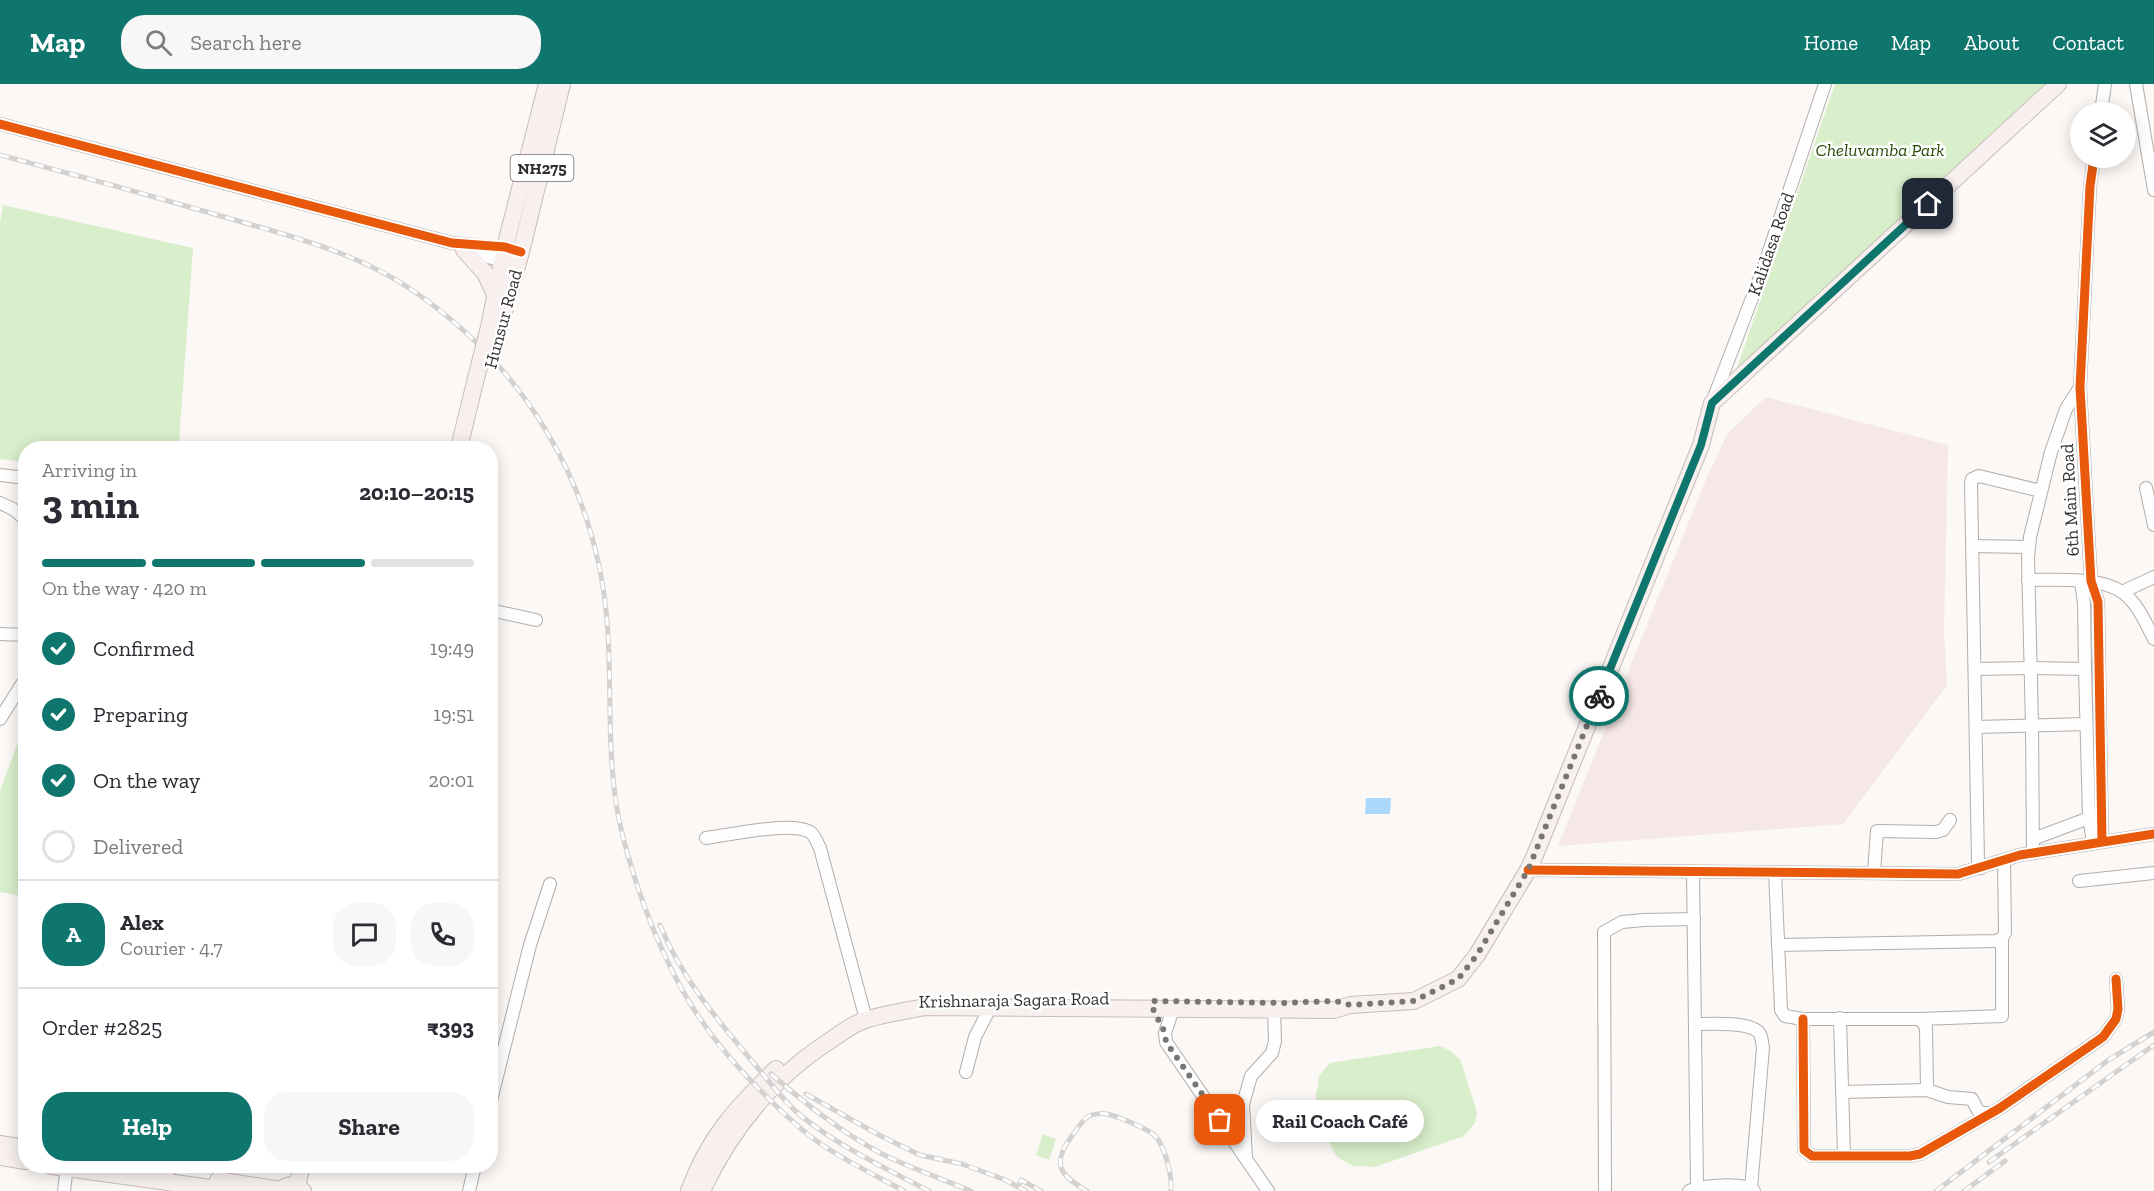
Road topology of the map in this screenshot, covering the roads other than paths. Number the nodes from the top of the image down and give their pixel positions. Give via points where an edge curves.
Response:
1 (547, 84) edge
2 (562, 84) edge
3 (1825, 84) edge
4 (2058, 84) edge
5 (2105, 84) edge
6 (2136, 84) edge
7 (2102, 102) edge
8 (0, 124) edge
9 (2093, 168) edge
10 (2154, 190) edge
11 (458, 246) junction
12 (512, 256) junction
13 (496, 297) junction
14 (494, 328) junction
15 (481, 379) junction
16 (2080, 387) junction
17 (1712, 403) junction
18 (461, 441) edge
19 (470, 441) edge
20 (0, 475) edge
21 (18, 477) edge
22 (2146, 488) dead end
23 (2041, 490) junction
24 (0, 503) edge
25 (18, 513) edge
26 (2154, 525) edge
27 (1972, 546) junction
28 (2029, 547) junction
29 (2154, 577) edge
30 (2028, 580) junction
31 (2086, 581) junction
32 (2122, 592) junction
33 (498, 612) edge
34 (536, 620) dead end
35 (0, 634) edge
36 (18, 635) edge
37 (2154, 639) edge
38 (2030, 668) junction
39 (1975, 669) junction
40 (2085, 669) junction
41 (18, 690) edge
42 (0, 719) edge
43 (2086, 724) junction
44 (2032, 725) junction
45 (1976, 727) junction
46 (2089, 818) junction
47 (1950, 820) dead end
48 (2154, 834) edge
49 (706, 838) dead end
50 (2033, 839) junction
51 (2097, 842) junction
52 (2033, 853) junction
53 (2004, 861) junction
54 (1981, 868) junction
55 (1528, 870) junction
56 (1775, 872) junction
57 (1874, 872) junction
58 (1693, 873) junction
59 (2154, 873) edge
60 (2079, 881) dead end
61 (550, 884) dead end
62 (1694, 919) junction
63 (2002, 938) junction
64 (1779, 945) junction
65 (2116, 980) dead end
66 (1153, 1005) junction
67 (1173, 1005) junction
68 (1350, 1005) junction
69 (990, 1008) junction
70 (1274, 1010) junction
71 (864, 1012) junction
72 (1840, 1018) junction
73 (1803, 1019) junction
74 (1920, 1019) junction
75 (1695, 1024) junction
76 (1165, 1033) junction
77 (498, 1072) edge
78 (966, 1072) dead end
79 (1927, 1090) junction
80 (1842, 1092) junction
81 (1992, 1113) junction
82 (0, 1144) edge
83 (18, 1147) edge
84 (1844, 1155) junction
85 (0, 1157) edge
86 (1246, 1159) junction
87 (18, 1160) edge
88 (63, 1173) edge
89 (110, 1173) edge
90 (184, 1173) edge
91 (292, 1173) edge
92 (298, 1173) edge
93 (474, 1173) edge
94 (290, 1188) edge
95 (1693, 1189) edge
96 (1753, 1189) edge
97 (64, 1191) edge
98 (232, 1191) edge
99 (469, 1191) edge
100 (688, 1191) edge
101 (702, 1191) edge
102 (1268, 1191) edge
103 (1605, 1191) edge

1 - 12 main road
2 - 12 main road, Hunsur Road / NH275
3 - 17 street, Kalidasa Road via 1762,272
4 - 17 main road
5 - 7 street
6 - 10 street
8 - 11 street
9 - 16 street, 6th Main Road
11 - 12 street
11 - 13 main road via 485,273
12 - 13 main road
12 - 14 main road, Hunsur Road
13 - 14 main road
14 - 15 main road, Hunsur Road
15 - 18 main road, Hunsur Road
15 - 19 main road
16 - 23 street via 2066,409
16 - 31 street, 6th Main Road
17 - 55 main road, Krishnaraja Sagara Road via 1701,445
20 - 21 street
22 - 26 street
23 - 27 street via 1975,477 1971,483
23 - 28 street
24 - 25 street
27 - 28 street
27 - 39 street
28 - 30 street
29 - 32 street
30 - 31 street
30 - 38 street
31 - 32 street
31 - 40 street
31 - 51 street, 6th Main Road via 2098,602
32 - 37 street
33 - 34 street
35 - 36 street
38 - 39 street
38 - 40 street
38 - 44 street
39 - 45 street
40 - 43 street
41 - 42 street
43 - 44 street
43 - 46 street
44 - 45 street
44 - 50 street
45 - 54 street
46 - 50 street
46 - 51 street
47 - 57 street via 1943,830 1936,832 1877,831
48 - 51 street
49 - 71 street via 785,827 815,837
50 - 52 street
51 - 52 street
52 - 53 street
53 - 54 street
53 - 63 street
54 - 57 street via 1958,874
55 - 58 street
55 - 68 main road, Krishnaraja Sagara Road via 1477,955 1458,979 1414,1001
56 - 57 street
56 - 58 street
56 - 64 street
58 - 62 street
59 - 60 street
61 - 77 street via 530,945
62 - 75 street
62 - 103 street via 1622,922 1604,932
63 - 64 street
63 - 74 street via 2002,1016
64 - 73 street via 1781,1010 1785,1016
65 - 81 street via 2116,1019 2103,1037
66 - 67 main road, Krishnaraja Sagara Road
66 - 69 main road, Krishnaraja Sagara Road
66 - 71 main road, Krishnaraja Sagara Road via 924,998
66 - 76 street
67 - 68 main road, Krishnaraja Sagara Road via 1335,1001
67 - 70 main road, Krishnaraja Sagara Road
67 - 76 street
68 - 70 main road, Krishnaraja Sagara Road via 1334,1010
69 - 78 street via 975,1037
69 - 101 main road, Krishnaraja Sagara Road via 925,1007 859,1022 810,1053 748,1113
70 - 86 street via 1272,1053 1251,1076 1243,1104
71 - 100 main road, Krishnaraja Sagara Road via 779,1065 741,1103 713,1138
72 - 73 street
72 - 74 street
72 - 80 street
73 - 84 street via 1804,1150 1812,1156
74 - 79 street via 1926,1027
75 - 95 street
75 - 96 street via 1744,1026 1761,1036
76 - 86 street via 1166,1042
79 - 80 street
79 - 81 street via 1972,1099 1976,1110
80 - 84 street
81 - 84 street via 1920,1154
82 - 83 main road
85 - 87 main road
86 - 102 street
88 - 97 street
89 - 98 main road
90 - 94 main road
91 - 94 main road
92 - 94 main road
93 - 99 street
95 - 96 street

